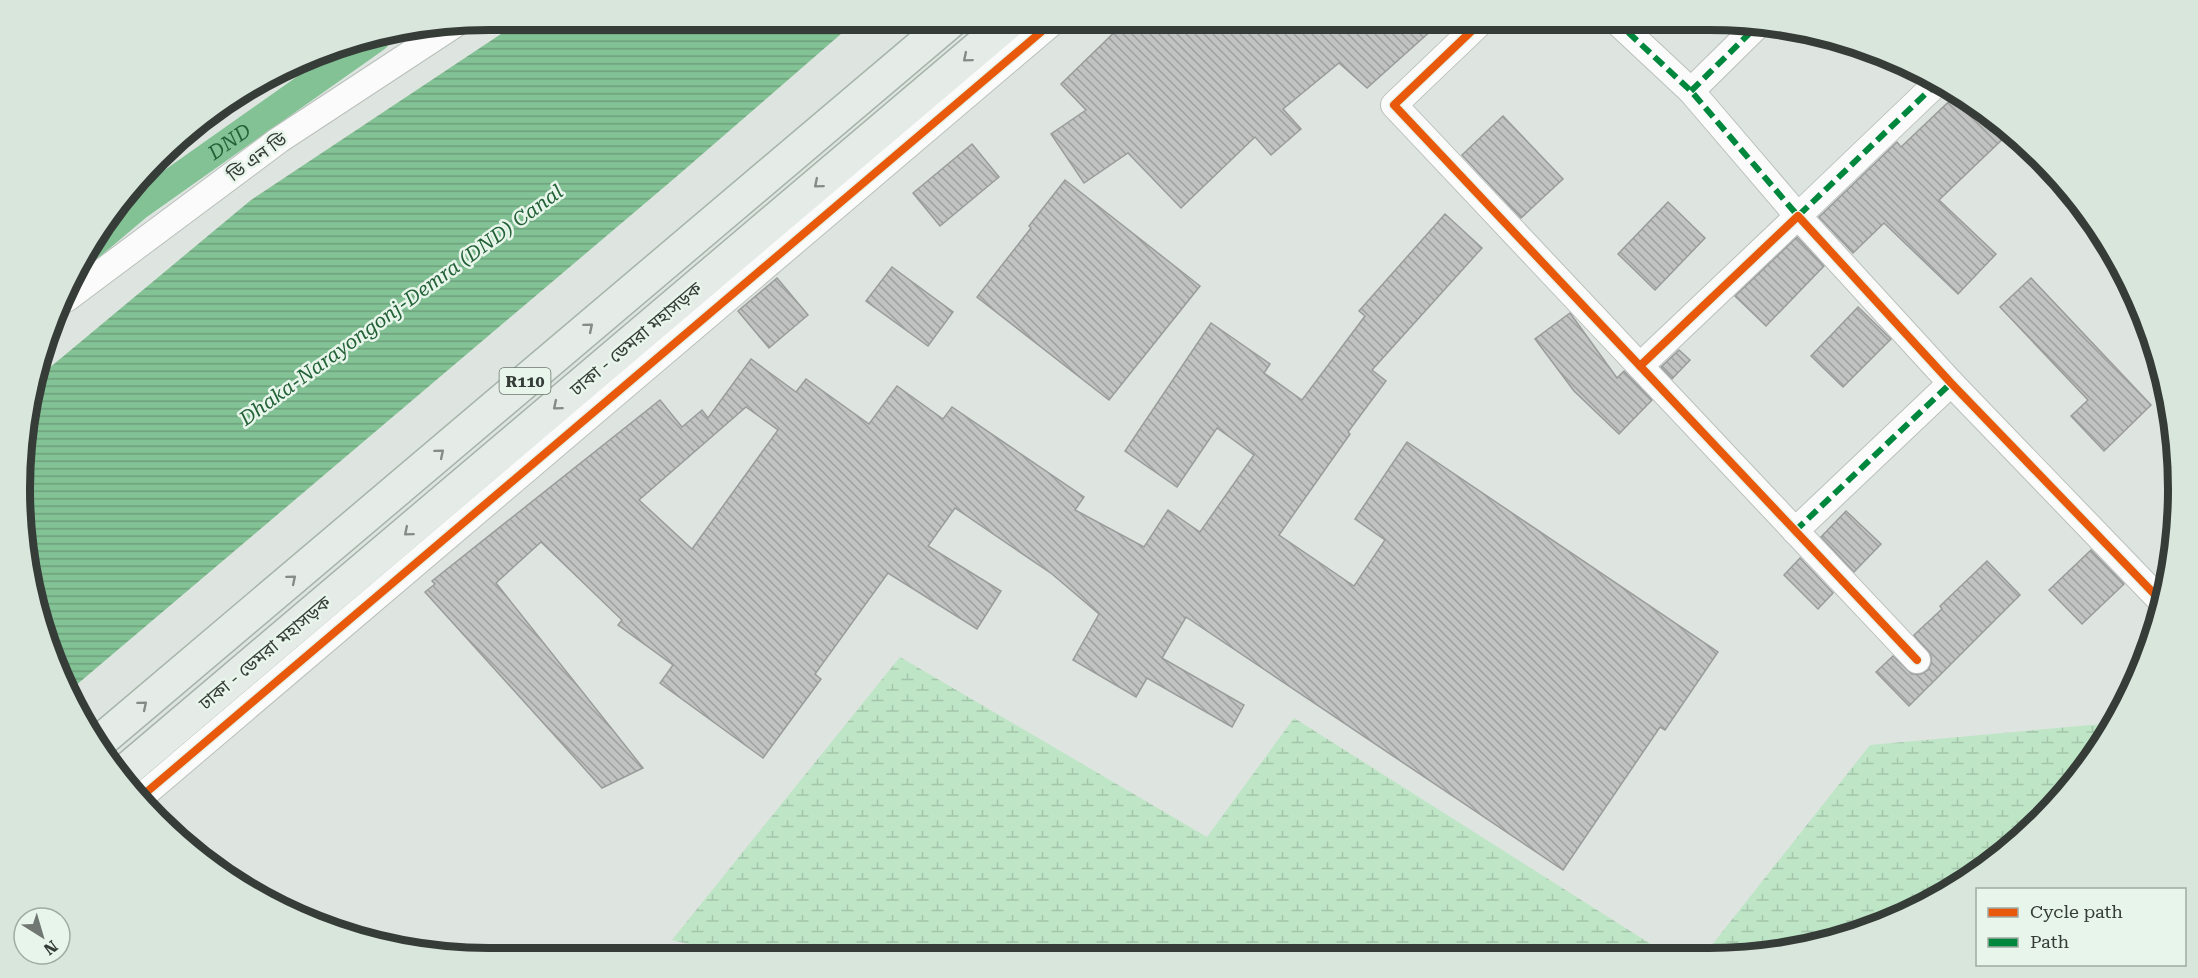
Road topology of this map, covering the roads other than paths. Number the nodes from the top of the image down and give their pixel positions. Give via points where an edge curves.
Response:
1 (940, 30) edge
2 (1020, 30) edge
3 (1025, 30) edge
4 (1473, 30) edge
5 (1626, 30) edge
6 (1751, 32) edge
7 (442, 33) edge
8 (1932, 88) edge
9 (1691, 91) junction
10 (1798, 216) junction
11 (74, 293) edge
12 (1640, 366) junction
13 (1952, 383) junction
14 (1795, 531) junction
15 (2155, 595) edge
16 (1917, 660) dead end
17 (104, 738) edge
18 (127, 770) edge
19 (145, 793) edge

17 -> 1 main road, R110
2 -> 18 main road, ঢাকা - ডেমরা মহাসড়ক / R110 via 973,53
3 - 19 street
4 - 12 street via 1394,105
5 - 9 street
6 - 9 street
7 - 11 street, ডি এন ডি via 279,141
8 - 10 street
9 - 10 street
10 - 12 street
10 - 13 street
12 - 14 street
13 - 14 street
13 - 15 street
14 - 16 street

